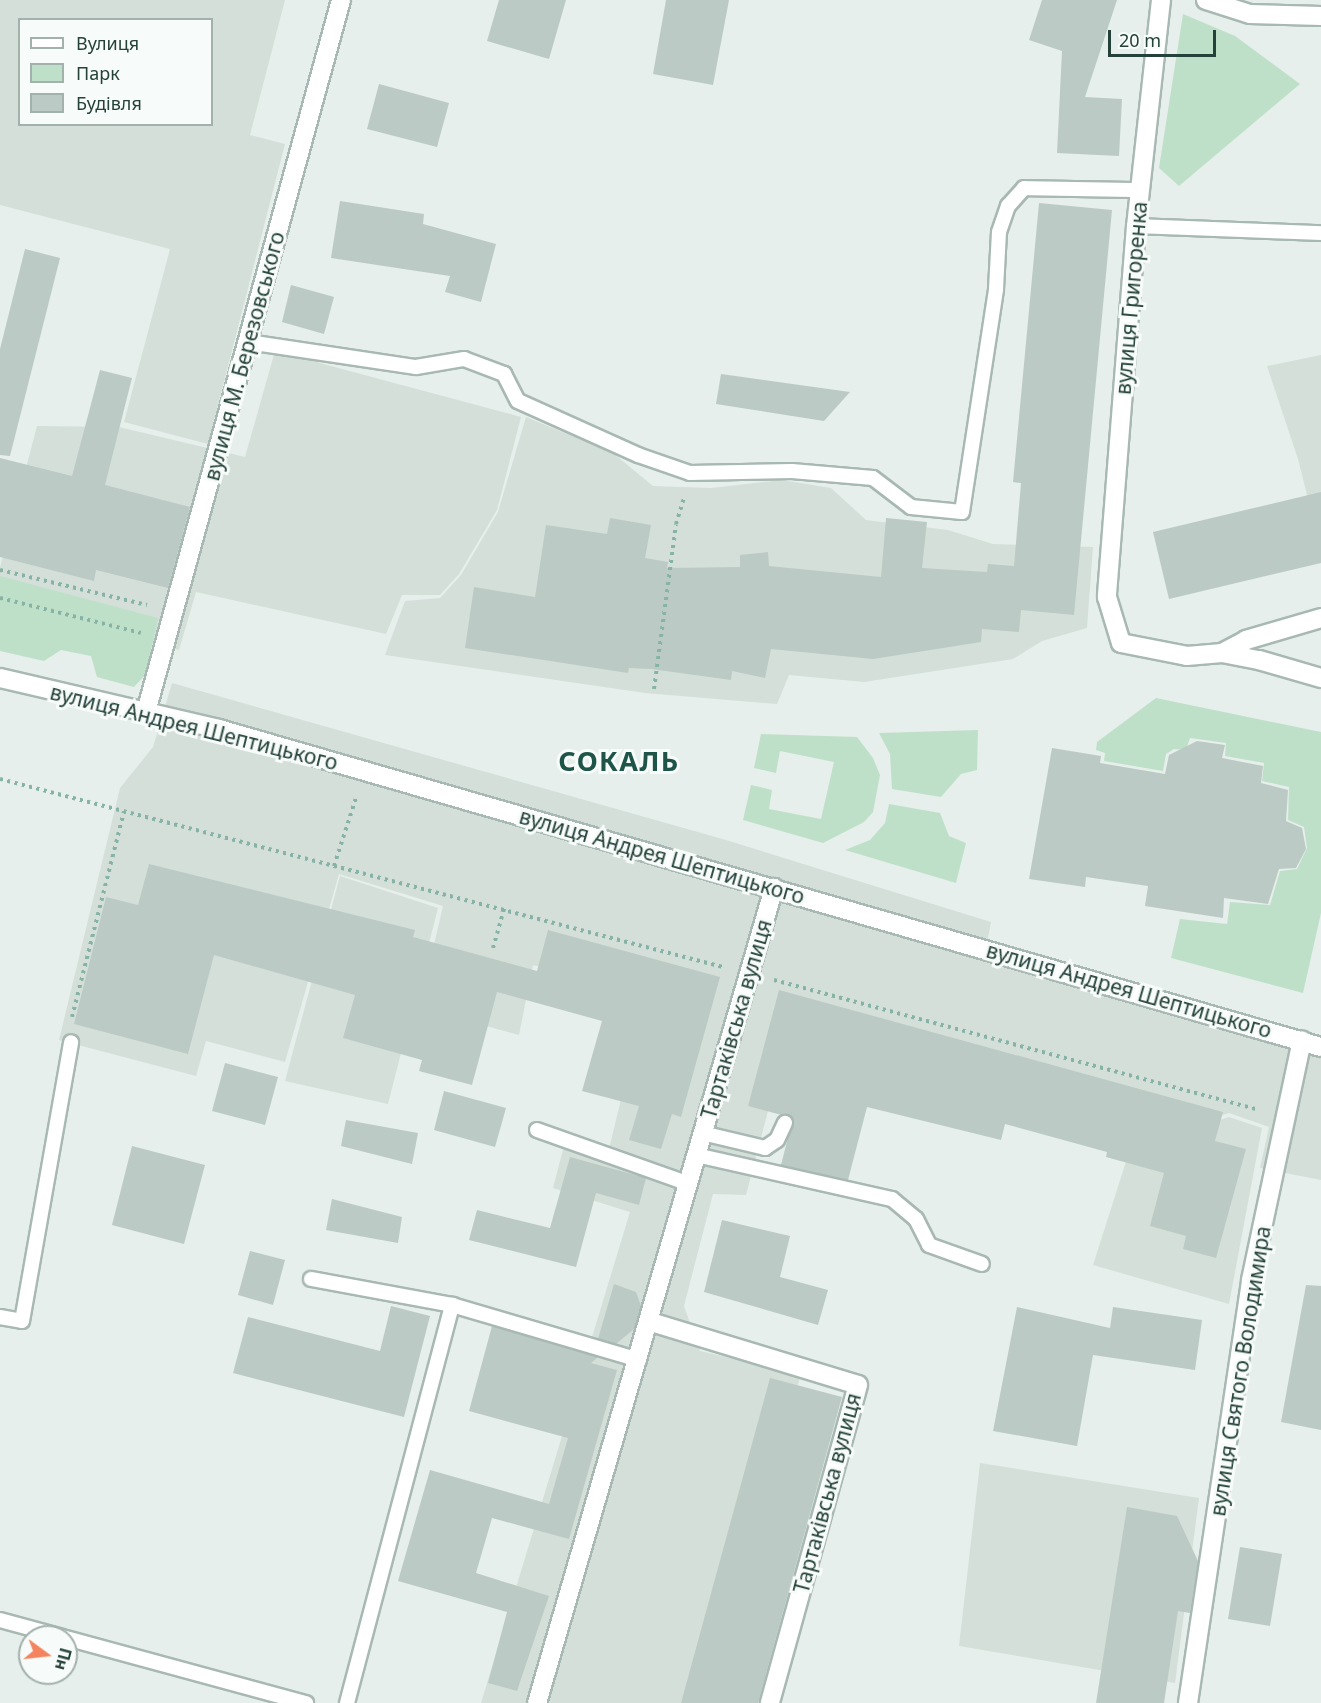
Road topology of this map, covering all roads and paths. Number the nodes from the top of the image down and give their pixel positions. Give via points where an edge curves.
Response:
1 (341, 0) edge
2 (1161, 0) edge
3 (1206, 0) edge
4 (1321, 16) edge
5 (1140, 190) junction
6 (1136, 226) junction
7 (1321, 233) edge
8 (248, 342) junction
9 (690, 473) junction
10 (0, 570) edge
11 (0, 598) edge
12 (174, 611) junction
13 (1321, 618) edge
14 (166, 639) junction
15 (1222, 653) junction
16 (0, 678) edge
17 (1321, 678) edge
18 (654, 690) dead end
19 (146, 712) junction
20 (364, 771) junction
21 (0, 779) edge
22 (124, 811) junction
23 (334, 866) junction
24 (774, 888) junction
25 (504, 909) junction
26 (494, 948) dead end
27 (732, 970) dead end
28 (767, 978) dead end
29 (1302, 1040) junction
30 (70, 1042) joint
31 (1321, 1047) edge
32 (1286, 1117) junction
33 (786, 1123) dead end
34 (537, 1130) dead end
35 (702, 1133) junction
36 (696, 1155) junction
37 (687, 1184) junction
38 (982, 1264) dead end
39 (311, 1279) dead end
40 (452, 1305) junction
41 (0, 1317) edge
42 (651, 1322) junction
43 (639, 1360) junction
44 (0, 1620) edge
45 (19, 1625) edge
46 (78, 1641) edge
47 (306, 1703) edge
48 (347, 1703) edge
49 (537, 1703) edge
50 (770, 1703) edge
51 (1188, 1703) edge

1 - 8 street, вулиця М. Березовського
2 - 5 street, вулиця Григоренка
3 - 4 street via 1250,14
5 - 6 street, вулиця Григоренка
5 - 9 lane via 1024,188 1008,206 999,232 996,290 962,512 911,507 873,478 792,471
6 - 7 lane
6 - 15 street, вулиця Григоренка via 1107,597 1121,643 1187,656
8 - 9 lane via 416,367 464,359 504,374 518,401 638,455
8 - 12 street, вулиця М. Березовського
9 - 18 path via 676,524
10 - 12 path
11 - 14 path
12 - 14 street, вулиця М. Березовського
13 - 15 street via 1246,640
14 - 19 street, вулиця М. Березовського
15 - 17 street
16 - 19 street, вулиця Андрея Шептицького
19 - 20 street, вулиця Андрея Шептицького
20 - 23 path
20 - 24 street, вулиця Андрея Шептицького
21 - 22 path
22 - 23 path
22 - 30 path via 75,999
23 - 25 path
24 - 29 street, вулиця Андрея Шептицького
24 - 35 street, Тартаківська вулиця
25 - 26 path
25 - 27 path
28 - 32 path
29 - 31 street, вулиця Андрея Шептицького
29 - 32 street, вулиця Святого Володимира
30 - 41 lane via 22,1321
32 - 51 street, вулиця Святого Володимира via 1251,1280
33 - 35 lane via 777,1140 765,1148
34 - 37 lane
35 - 36 street, Тартаківська вулиця
36 - 37 street, Тартаківська вулиця
36 - 38 lane via 892,1199 916,1219 929,1245
37 - 42 street, Тартаківська вулиця
39 - 40 lane
40 - 43 lane
40 - 48 lane
42 - 43 street, Тартаківська вулиця
42 - 50 street, Тартаківська вулиця via 858,1386
43 - 49 street, Тартаківська вулиця
44 - 45 lane
46 - 47 lane

